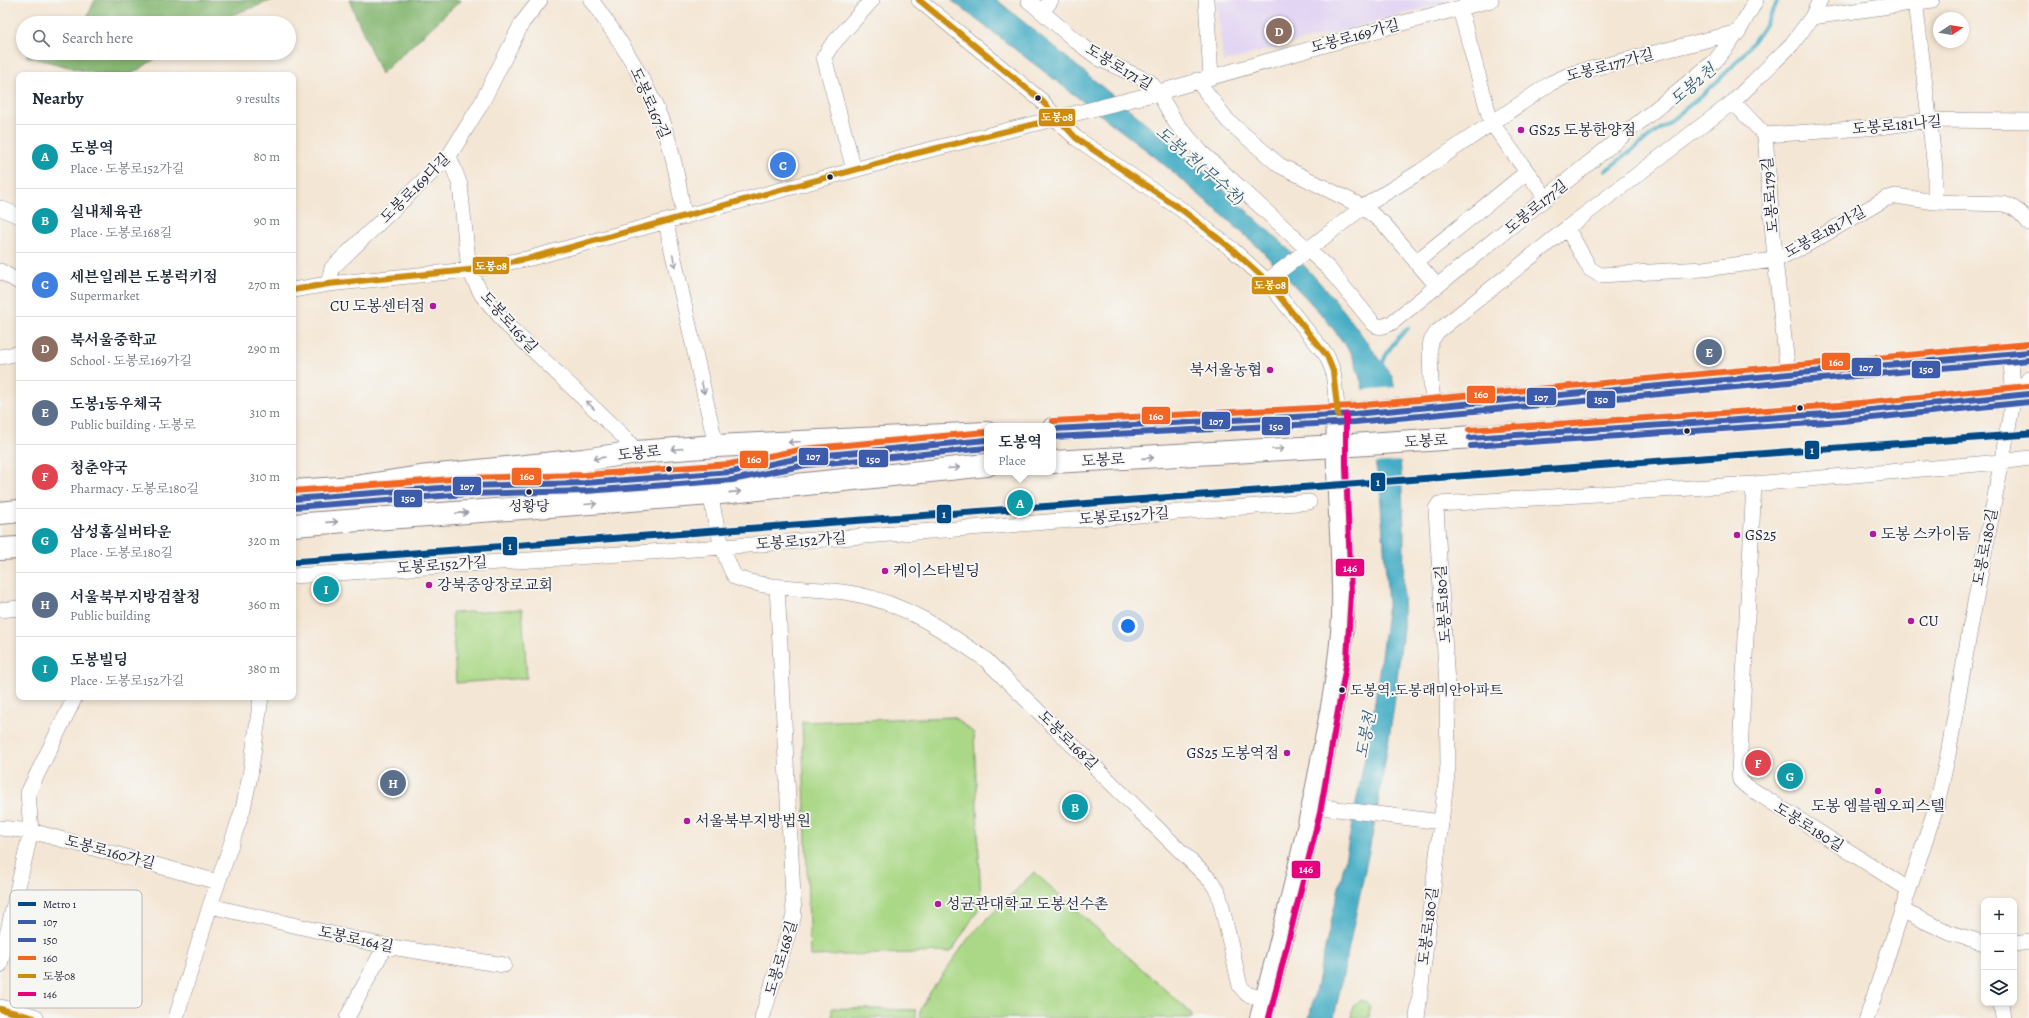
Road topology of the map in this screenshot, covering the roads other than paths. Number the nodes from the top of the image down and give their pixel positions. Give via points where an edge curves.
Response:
1 (540, 0) edge
2 (591, 0) edge
3 (872, 0) edge
4 (919, 0) edge
5 (1028, 0) edge
6 (1051, 0) edge
7 (1206, 0) edge
8 (1491, 0) edge
9 (1756, 0) edge
10 (1820, 0) edge
11 (1932, 0) edge
12 (1915, 1) junction
13 (1460, 9) junction
14 (1042, 12) junction
15 (1812, 17) junction
16 (1738, 32) junction
17 (1204, 78) junction
18 (1153, 94) junction
19 (1734, 102) junction
20 (1064, 117) junction
21 (1929, 120) junction
22 (2029, 121) edge
23 (1491, 122) junction
24 (1765, 135) junction
25 (449, 156) junction
26 (854, 170) junction
27 (1527, 172) junction
28 (1546, 198) junction
29 (1935, 202) junction
30 (1363, 207) junction
31 (0, 208) edge
32 (16, 215) edge
33 (684, 217) junction
34 (666, 223) junction
35 (2029, 223) edge
36 (1567, 228) junction
37 (1306, 250) junction
38 (1775, 260) junction
39 (1416, 262) junction
40 (469, 270) junction
41 (0, 272) edge
42 (1270, 278) junction
43 (16, 280) edge
44 (328, 284) junction
45 (1437, 286) junction
46 (296, 289) edge
47 (2019, 353) edge
48 (16, 354) edge
49 (0, 357) edge
50 (1788, 373) junction
51 (2029, 379) edge
52 (2022, 395) edge
53 (1430, 408) junction
54 (1346, 415) junction
55 (1056, 429) edge
56 (984, 433) edge
57 (1347, 445) junction
58 (716, 446) junction
59 (637, 452) junction
60 (2029, 458) edge
61 (1056, 462) edge
62 (2001, 462) junction
63 (984, 465) edge
64 (1754, 484) junction
65 (296, 492) edge
66 (711, 494) junction
67 (1309, 502) dead end
68 (16, 511) edge
69 (0, 513) edge
70 (296, 525) edge
71 (723, 546) junction
72 (16, 548) edge
73 (0, 549) edge
74 (296, 576) edge
75 (777, 586) junction
76 (16, 608) edge
77 (0, 610) edge
78 (74, 700) edge
79 (261, 700) edge
80 (1323, 808) junction
81 (1435, 821) junction
82 (0, 828) edge
83 (30, 831) junction
84 (218, 882) junction
85 (1908, 889) junction
86 (17, 890) edge
87 (210, 906) junction
88 (1901, 910) junction
89 (10, 920) edge
90 (1981, 942) edge
91 (2029, 942) edge
92 (2017, 944) edge
93 (385, 946) junction
94 (0, 965) edge
95 (504, 965) dead end
96 (2001, 1006) edge
97 (0, 1009) edge
98 (1264, 1009) edge
99 (34, 1018) edge
100 (176, 1018) edge
101 (347, 1018) edge
102 (762, 1018) edge
103 (1417, 1018) edge
104 (1867, 1018) edge
105 (2003, 1018) edge

1 - 25 street, 도봉로169다길 via 522,23 481,104
2 - 33 street, 도봉로167길 via 649,94 667,136 680,188
3 - 26 street via 824,57
4 - 20 street via 1032,92 1050,110
5 - 14 street, 도봉로171길
6 - 14 street
7 - 17 street
8 - 13 street, 도봉로169가길
9 - 16 street, 도봉로177길
10 - 15 street
11 - 12 street
12 - 15 street
12 - 21 street
13 - 17 street, 도봉로169가길
13 - 23 street
14 - 18 street, 도봉로171길 via 1091,52 1112,65 1150,82
15 - 19 street via 1792,44
16 - 23 street, 도봉로177가길 via 1571,74 1551,83
16 - 28 street, 도봉로177길 via 1715,61
17 - 18 street, 도봉로169가길
17 - 30 street via 1228,121 1278,165
18 - 20 street, 도봉로169가길
18 - 37 street via 1201,152
19 - 24 street, 도봉로179길
19 - 36 street
20 - 26 street, 도봉로169가길
20 - 42 street via 1076,138 1182,210
21 - 22 street, 도봉로181나길
21 - 24 street, 도봉로181나길 via 1880,127
21 - 29 street via 1935,168
23 - 27 street
23 - 30 street, 도봉로177가길 via 1421,171
24 - 38 street, 도봉로179길
25 - 40 street, 도봉로165길 via 460,185
25 - 44 street, 도봉로169다길 via 332,268
26 - 33 street, 도봉로169가길
27 - 28 street
27 - 39 street
28 - 45 street, 도봉로177길
29 - 35 street, 도봉로181가길 via 2004,204 2022,213
29 - 38 street, 도봉로181가길 via 1896,196 1885,199
30 - 37 street, 도봉로177가길
30 - 39 street via 1384,224
31 - 32 street
33 - 34 street, 도봉로169가길
34 - 40 street, 도봉로169가길 via 531,258
34 -> 58 street
36 - 38 street, 도봉로181가길 via 1590,269 1600,275 1703,269
36 - 53 street via 1434,336 1430,347
37 - 42 street, 도봉로177가길
37 - 45 street, 도봉로177길 via 1329,269 1376,326 1394,322
38 - 50 street, 도봉로179길
39 - 45 street
40 - 44 street, 도봉로169가길
59 -> 40 street, 도봉로165길 via 508,326 482,295
41 - 43 street
42 - 54 street via 1327,356
44 - 46 street, 도봉로169가길
47 - 50 main road
47 - 52 street, 도봉로180길
48 - 49 street
50 - 53 main road
51 - 52 street
52 - 57 main road, 도봉로 via 1841,413
52 - 62 street, 도봉로180길
53 - 54 main road
54 - 55 main road
54 - 57 main road
56 -> 58 main road, 도봉로
61 -> 57 main road, 도봉로
57 - 80 main road via 1343,618
58 -> 59 main road, 도봉로
59 -> 65 main road, 도봉로 via 355,487
60 - 62 street
62 - 64 street, 도봉로180길
62 - 85 street, 도봉로180길 via 1948,755 1937,804
66 -> 63 main road
64 - 81 street, 도봉로180길 via 1438,505 1436,509 1445,633 1448,766
64 - 85 street, 도봉로180길 via 1740,780 1770,803
70 -> 66 main road
66 - 71 street, 도봉로168길
67 - 71 street, 도봉로152가길
68 - 69 main road
71 - 74 street, 도봉로152가길
71 - 75 street, 도봉로168길 via 735,577 753,583
72 - 73 main road
75 - 98 street, 도봉로168길 via 855,594 889,603 942,629 985,659 1211,881 1222,903 1240,986
75 - 102 street, 도봉로168길 via 794,915
76 - 77 street
78 - 83 street via 28,793
79 - 84 street via 249,783 235,835
80 - 81 street
80 - 98 main road
81 - 103 street, 도봉로180길
82 - 83 street, 도봉로160가길
83 - 84 street, 도봉로160가길
83 - 86 street
84 - 87 street
85 - 88 street, 도봉로180길
87 - 93 street, 도봉로164길
87 - 100 street
88 - 90 street via 1950,933
88 - 104 street, 도봉로180길
89 - 94 street
91 - 92 street
93 - 95 street, 도봉로164길
93 - 101 street
96 - 105 street
97 - 99 street

